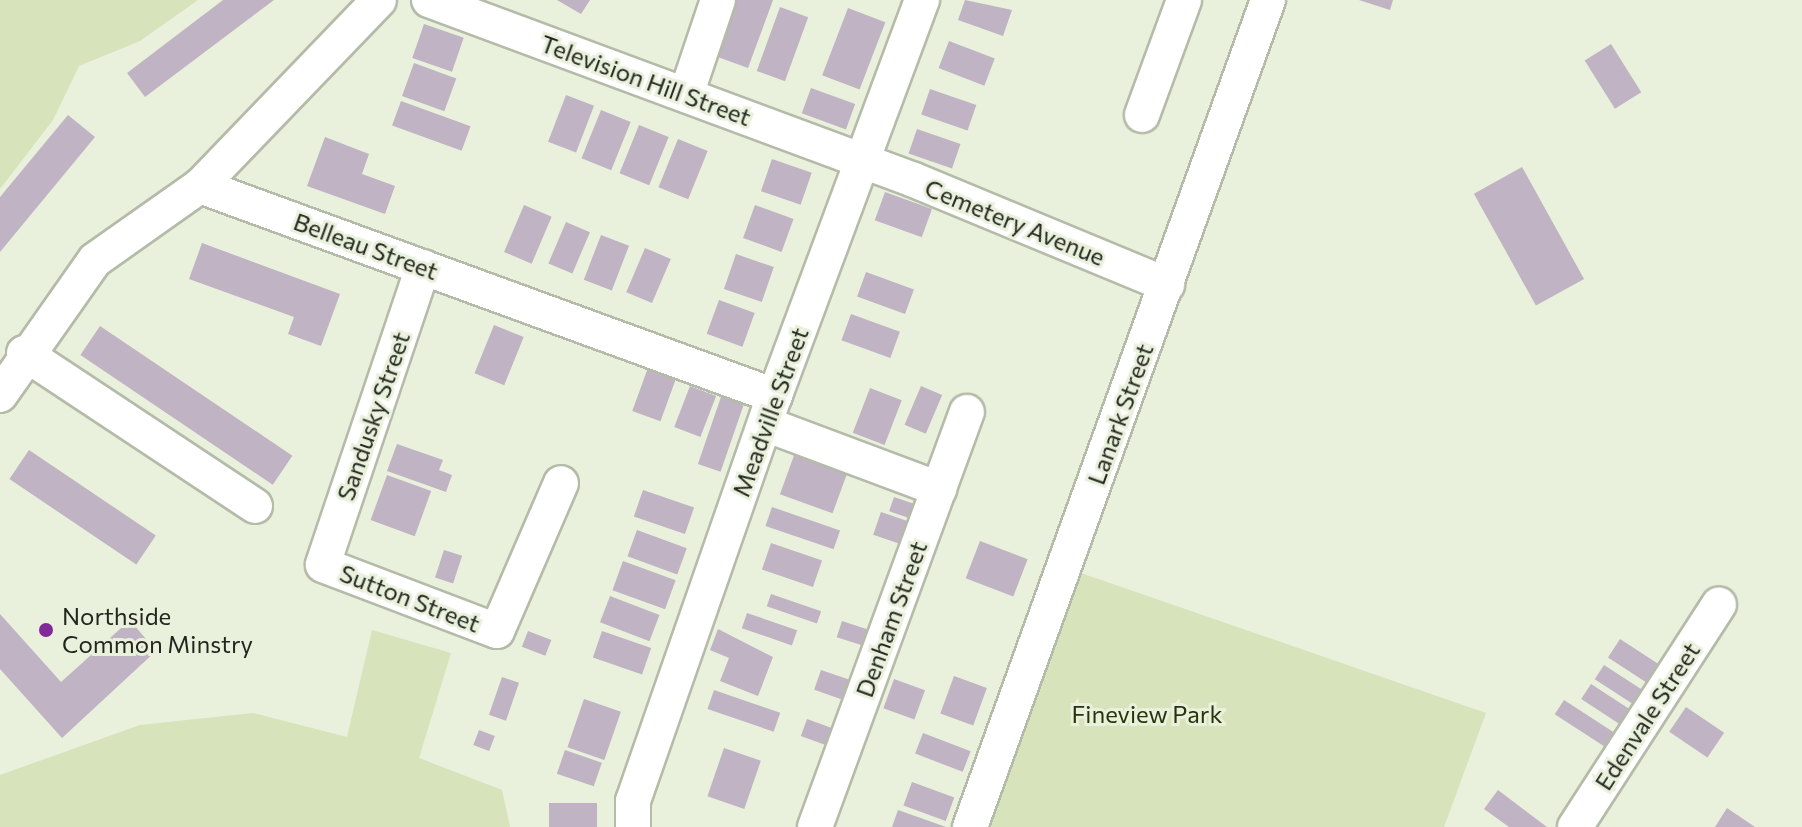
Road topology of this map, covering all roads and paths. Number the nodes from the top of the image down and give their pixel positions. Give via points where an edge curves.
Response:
1 (379, 0) edge
2 (429, 0) edge
3 (718, 0) edge
4 (922, 0) edge
5 (1184, 0) edge
6 (1268, 0) edge
7 (686, 95) junction
8 (1142, 115) dead end
9 (863, 161) junction
10 (200, 186) junction
11 (423, 267) junction
12 (1167, 285) junction
13 (24, 353) junction
14 (0, 395) edge
15 (770, 410) junction
16 (967, 412) dead end
17 (561, 483) dead end
18 (939, 489) junction
19 (255, 506) dead end
20 (323, 565) joint
21 (1719, 604) dead end
22 (633, 827) edge
23 (815, 827) edge
24 (970, 827) edge
25 (1575, 827) edge

1 - 10 street
2 - 7 street, Television Hill Street
3 - 7 street
4 - 9 street, Meadville Street
5 - 8 street
6 - 12 street, Lanark Street
7 - 9 street, Television Hill Street
9 - 12 street, Cemetery Avenue
9 - 15 street, Meadville Street
10 - 11 street, Belleau Street
10 - 13 street via 95,260
11 - 15 street, Belleau Street
11 - 20 street, Sandusky Street
12 - 24 street, Lanark Street
13 - 14 street
13 - 19 street
15 - 18 street, Belleau Street
15 - 22 street, Meadville Street via 633,801
16 - 18 street, Denham Street
17 - 20 street, Sutton Street via 497,631
18 - 23 street, Denham Street
21 - 25 street, Edenvale Street

